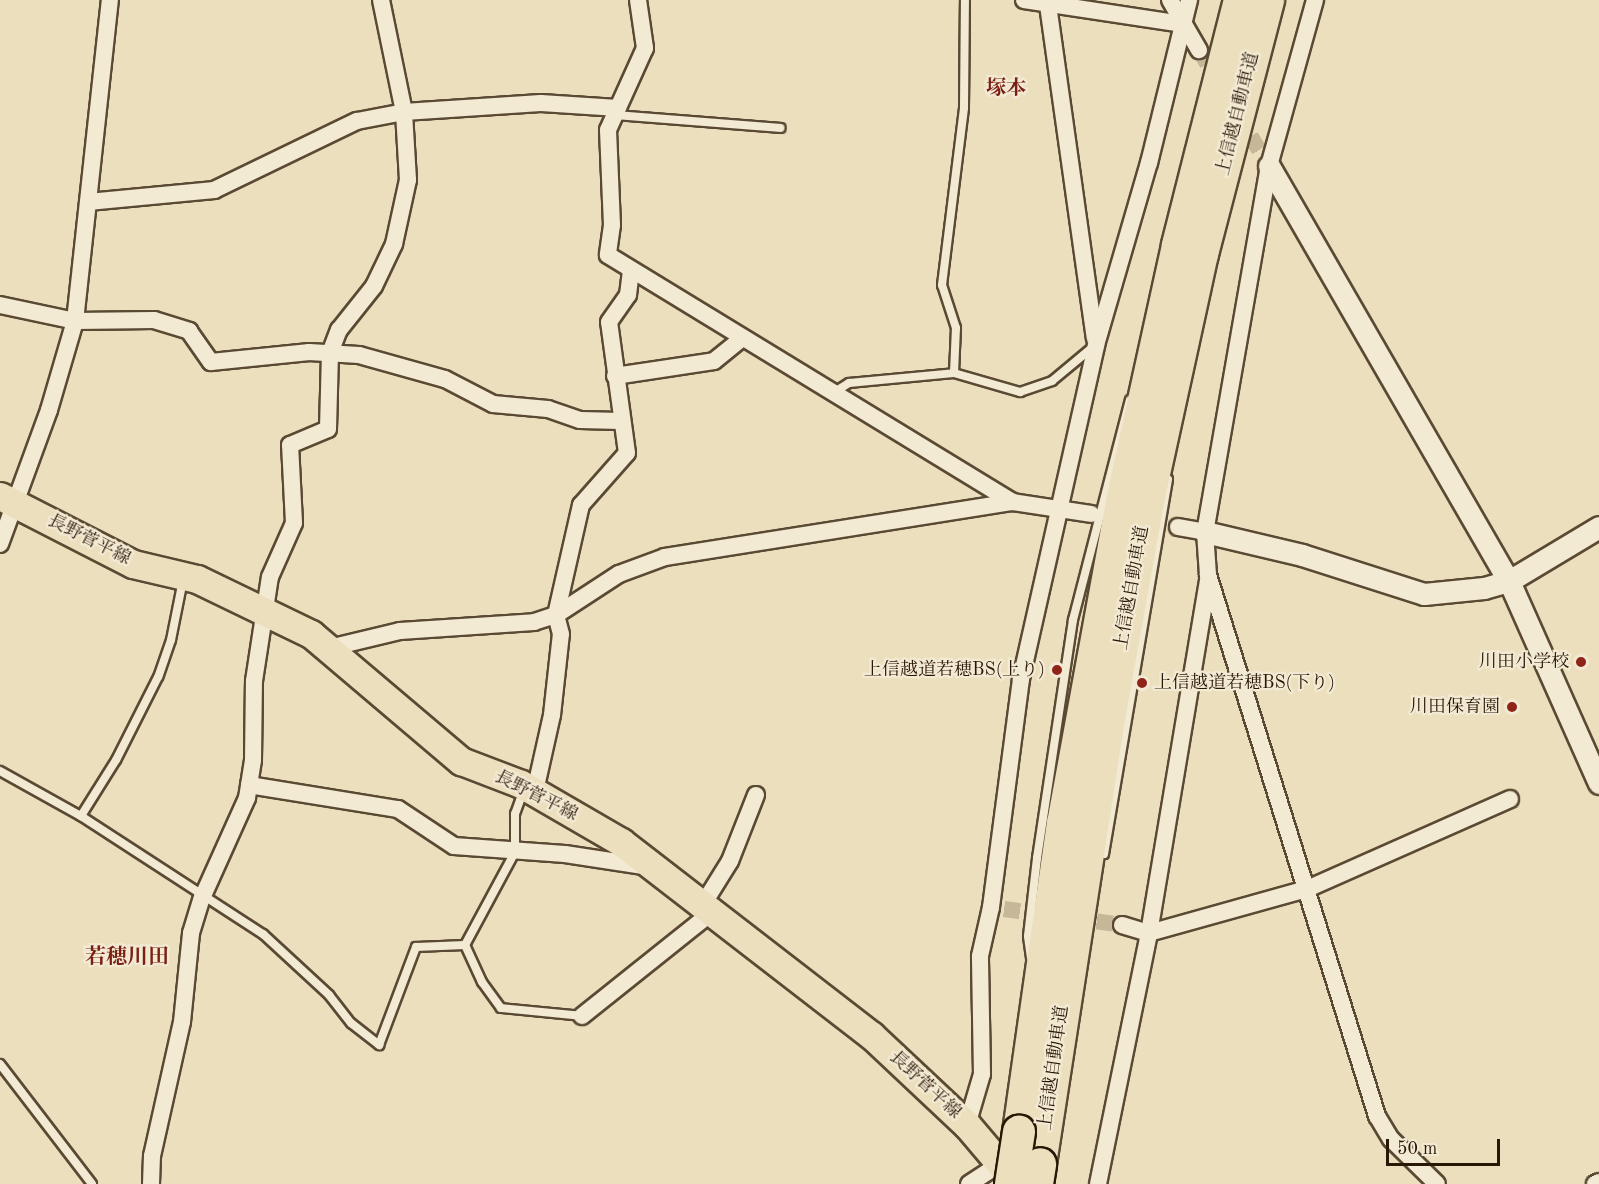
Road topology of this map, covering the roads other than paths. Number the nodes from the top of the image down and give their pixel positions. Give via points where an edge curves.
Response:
1 (110, 0) edge
2 (381, 0) edge
3 (638, 0) edge
4 (965, 0) edge
5 (1024, 0) edge
6 (1170, 0) edge
7 (1189, 0) edge
8 (1240, 0) edge
9 (1268, 0) edge
10 (1315, 0) edge
11 (1048, 5) junction
12 (1183, 24) junction
13 (1199, 50) tunnel mouth
14 (617, 111) junction
15 (404, 112) junction
16 (780, 128) dead end
17 (1269, 166) junction
18 (88, 202) junction
19 (631, 271) junction
20 (0, 305) edge
21 (75, 321) junction
22 (742, 338) junction
23 (1096, 345) junction
24 (330, 353) junction
25 (954, 373) junction
26 (615, 376) junction
27 (833, 393) junction
28 (1170, 395) junction
29 (621, 422) junction
30 (1170, 447) dead end
31 (1170, 467) dead end
32 (9, 500) edge
33 (1013, 502) junction
34 (1061, 512) junction
35 (1091, 514) dead end
36 (1178, 527) dead end
37 (1599, 527) edge
38 (1205, 532) junction
39 (0, 544) edge
40 (1208, 575) junction
41 (183, 576) junction
42 (1509, 582) junction
43 (267, 611) junction
44 (556, 615) junction
45 (329, 648) junction
46 (0, 771) edge
47 (1599, 783) edge
48 (249, 785) junction
49 (530, 789) junction
50 (756, 795) dead end
51 (1510, 799) dead end
52 (81, 816) junction
53 (515, 852) junction
54 (1101, 866) dead end
55 (653, 868) junction
56 (1307, 889) junction
57 (202, 898) junction
58 (707, 909) junction
59 (1122, 925) tunnel mouth
60 (1149, 933) junction
61 (465, 945) junction
62 (1085, 948) dead end
63 (582, 1016) joint
64 (1049, 1016) junction
65 (0, 1064) edge
66 (967, 1125) junction
67 (1026, 1177) edge
68 (92, 1184) edge
69 (151, 1184) edge
70 (969, 1184) edge
71 (1098, 1184) edge
72 (1437, 1184) edge

1 - 18 street
2 - 15 street
3 - 14 street via 645,48
4 - 25 lane via 964,108 942,285 956,328
5 - 11 street
6 - 12 street
7 - 12 street
8 - 64 highway, 上信越自動車道 via 1152,358 1082,713
9 - 28 highway, 上信越自動車道
10 - 17 street
11 - 12 street
11 - 23 street
12 - 13 street
12 - 23 street via 1149,163
14 - 15 street via 541,103
14 - 16 lane
14 - 19 street via 608,130 612,225 608,255
15 - 18 street via 357,121 214,190
15 - 24 street via 408,180 394,244 374,286 339,330
17 - 38 street
17 - 42 street
18 - 21 street
19 - 22 street
19 - 26 street via 628,295 609,322
20 - 21 street
21 - 24 street via 154,320 189,331 211,362
21 - 32 street
22 - 26 street via 714,361
22 - 27 street
23 - 25 lane via 1052,381 1020,392
23 - 34 street
24 - 29 street via 358,355 445,379 493,404 548,409 580,420
24 - 43 street via 328,429 290,445 294,523 270,577
25 - 27 lane via 849,383
26 - 29 street
27 - 33 street
28 - 30 lane
28 - 64 highway, 上信越自動車道
29 - 44 street via 627,453 581,505
31 - 54 lane
32 - 39 street
32 - 41 main road, 長野菅平線 via 133,564
33 - 34 street
33 - 44 street via 665,557 619,574
34 - 35 street
34 - 66 street via 1021,679 997,908 980,956 982,1074
36 - 38 street
37 - 42 street
38 - 40 street
38 - 42 street via 1302,555 1424,594
40 - 56 street
40 - 60 street
41 - 43 main road, 長野菅平線
41 - 52 lane via 171,640 158,677 116,760
42 - 47 street
43 - 45 main road, 長野菅平線
43 - 48 street via 254,681
44 - 45 street via 534,622 400,632
44 - 49 street via 561,634 552,715
45 - 49 main road, 長野菅平線 via 460,761
46 - 52 lane
48 - 53 street via 398,809 454,846
48 - 57 street via 236,830
49 - 53 lane via 515,814
49 - 55 main road, 長野菅平線 via 621,842
50 - 58 street
51 - 56 street
52 - 57 lane
53 - 55 street via 566,854
53 - 61 lane
55 - 58 main road, 長野菅平線
56 - 60 street
56 - 72 street via 1377,1116 1391,1139
57 - 61 lane via 263,934 329,995 351,1023 379,1045 416,947
57 - 69 street via 190,933 182,1022 152,1156
58 - 63 street
58 - 66 main road, 長野菅平線 via 871,1035
59 - 60 street
60 - 71 street
61 - 63 lane via 482,982 501,1008
62 - 64 lane
64 - 67 highway, 上信越自動車道
64 - 67 highway, 上信越自動車道, bridge via 1019,1132
65 - 68 lane
66 - 67 main road, 長野菅平線
67 - 70 street

